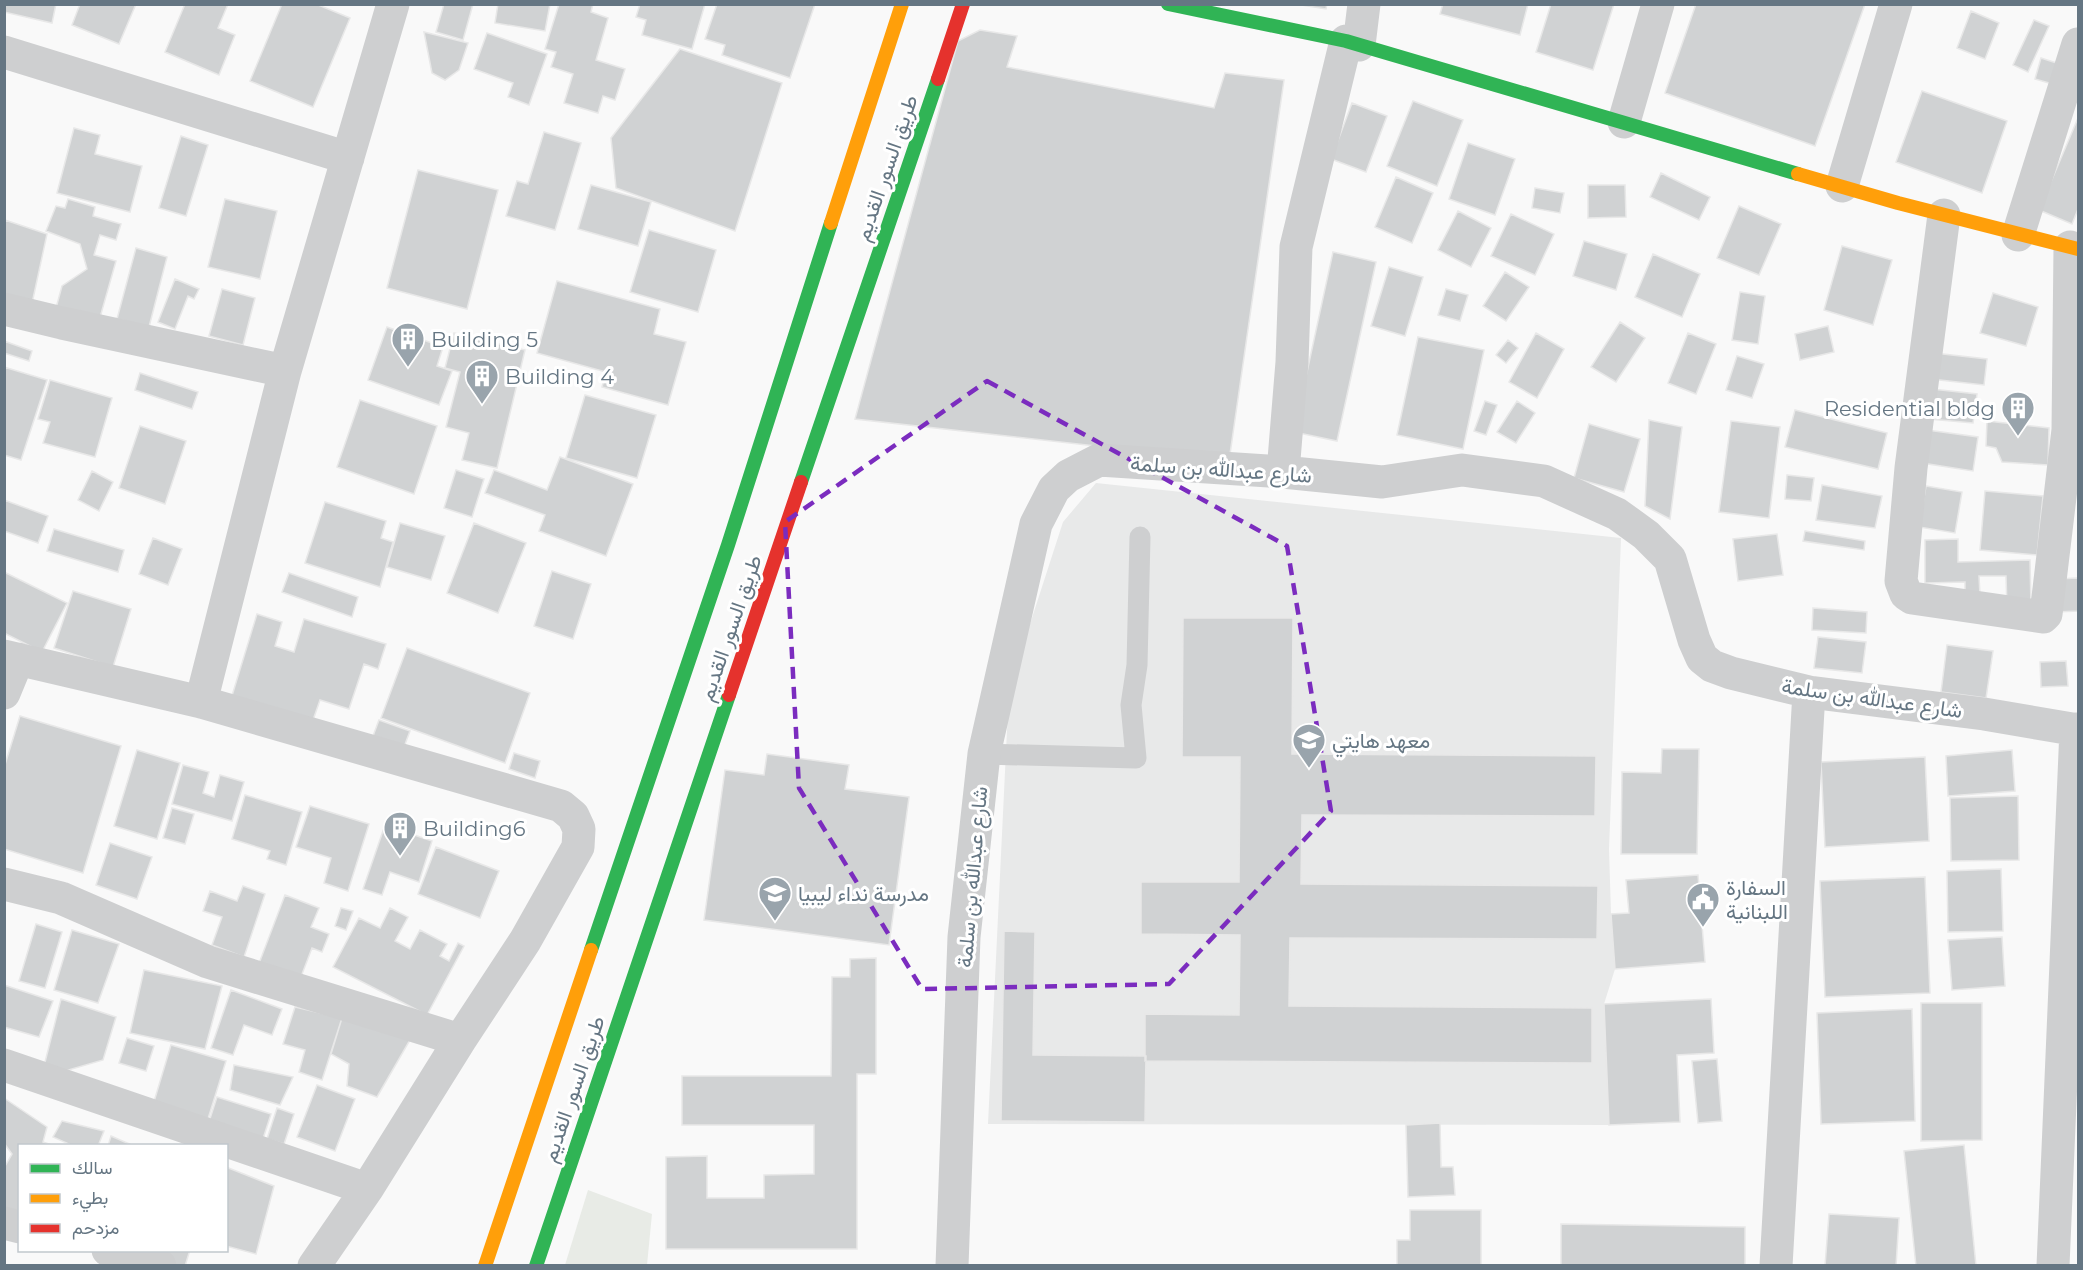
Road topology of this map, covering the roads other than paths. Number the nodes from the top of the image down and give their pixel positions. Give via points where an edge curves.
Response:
1 (393, 4) edge
2 (902, 4) edge
3 (963, 4) edge
4 (1168, 4) edge
5 (1364, 4) edge
6 (1658, 4) edge
7 (1896, 4) edge
8 (1352, 43) junction
9 (2079, 44) edge
10 (4, 52) edge
11 (1624, 122) junction
12 (348, 158) junction
13 (1842, 186) junction
14 (1944, 215) junction
15 (2019, 235) junction
16 (2074, 248) edge
17 (4, 309) edge
18 (285, 371) junction
19 (1283, 472) junction
20 (1140, 537) dead end
21 (11, 658) edge
22 (1809, 692) junction
23 (4, 693) edge
24 (201, 702) junction
25 (2077, 730) edge
26 (984, 754) junction
27 (4, 884) edge
28 (460, 1040) junction
29 (4, 1065) edge
30 (368, 1189) junction
31 (111, 1252) edge
32 (160, 1266) edge
33 (314, 1266) edge
34 (485, 1266) edge
35 (536, 1266) edge
36 (952, 1266) edge
37 (1776, 1266) edge
38 (2053, 1266) edge

1 - 12 street
2 - 34 main road, طريق السور القديم via 732,547
3 - 35 main road, طريق السور القديم via 769,562
4 - 8 main road
5 - 8 street
6 - 11 street
7 - 13 street
8 - 11 main road
8 - 19 street via 1296,247
9 - 15 street
10 - 12 street
11 - 13 main road
12 - 18 street
13 - 14 main road
14 - 15 main road
14 - 16 street via 1911,468 1901,581 1912,598 2043,617 2046,614 2067,430
15 - 16 main road
17 - 18 street
18 - 24 street
19 - 22 street, شارع عبدالله بن سلمة via 1382,482 1462,470 1544,481 1617,514 1670,559 1694,640 1702,658 1712,666
19 - 26 street, شارع عبدالله بن سلمة via 1099,460 1068,476 1054,489 1036,524
20 - 26 lane via 1137,665 1131,705 1136,758
21 - 23 street
21 - 24 street
22 - 25 street, شارع عبدالله بن سلمة
22 - 37 street
24 - 28 street via 561,806 573,816 579,829 578,847 525,941
25 - 38 street
26 - 36 street, شارع عبدالله بن سلمة via 964,937
27 - 28 street via 61,898 208,962
28 - 30 street
29 - 30 street
30 - 33 street
31 - 32 street

